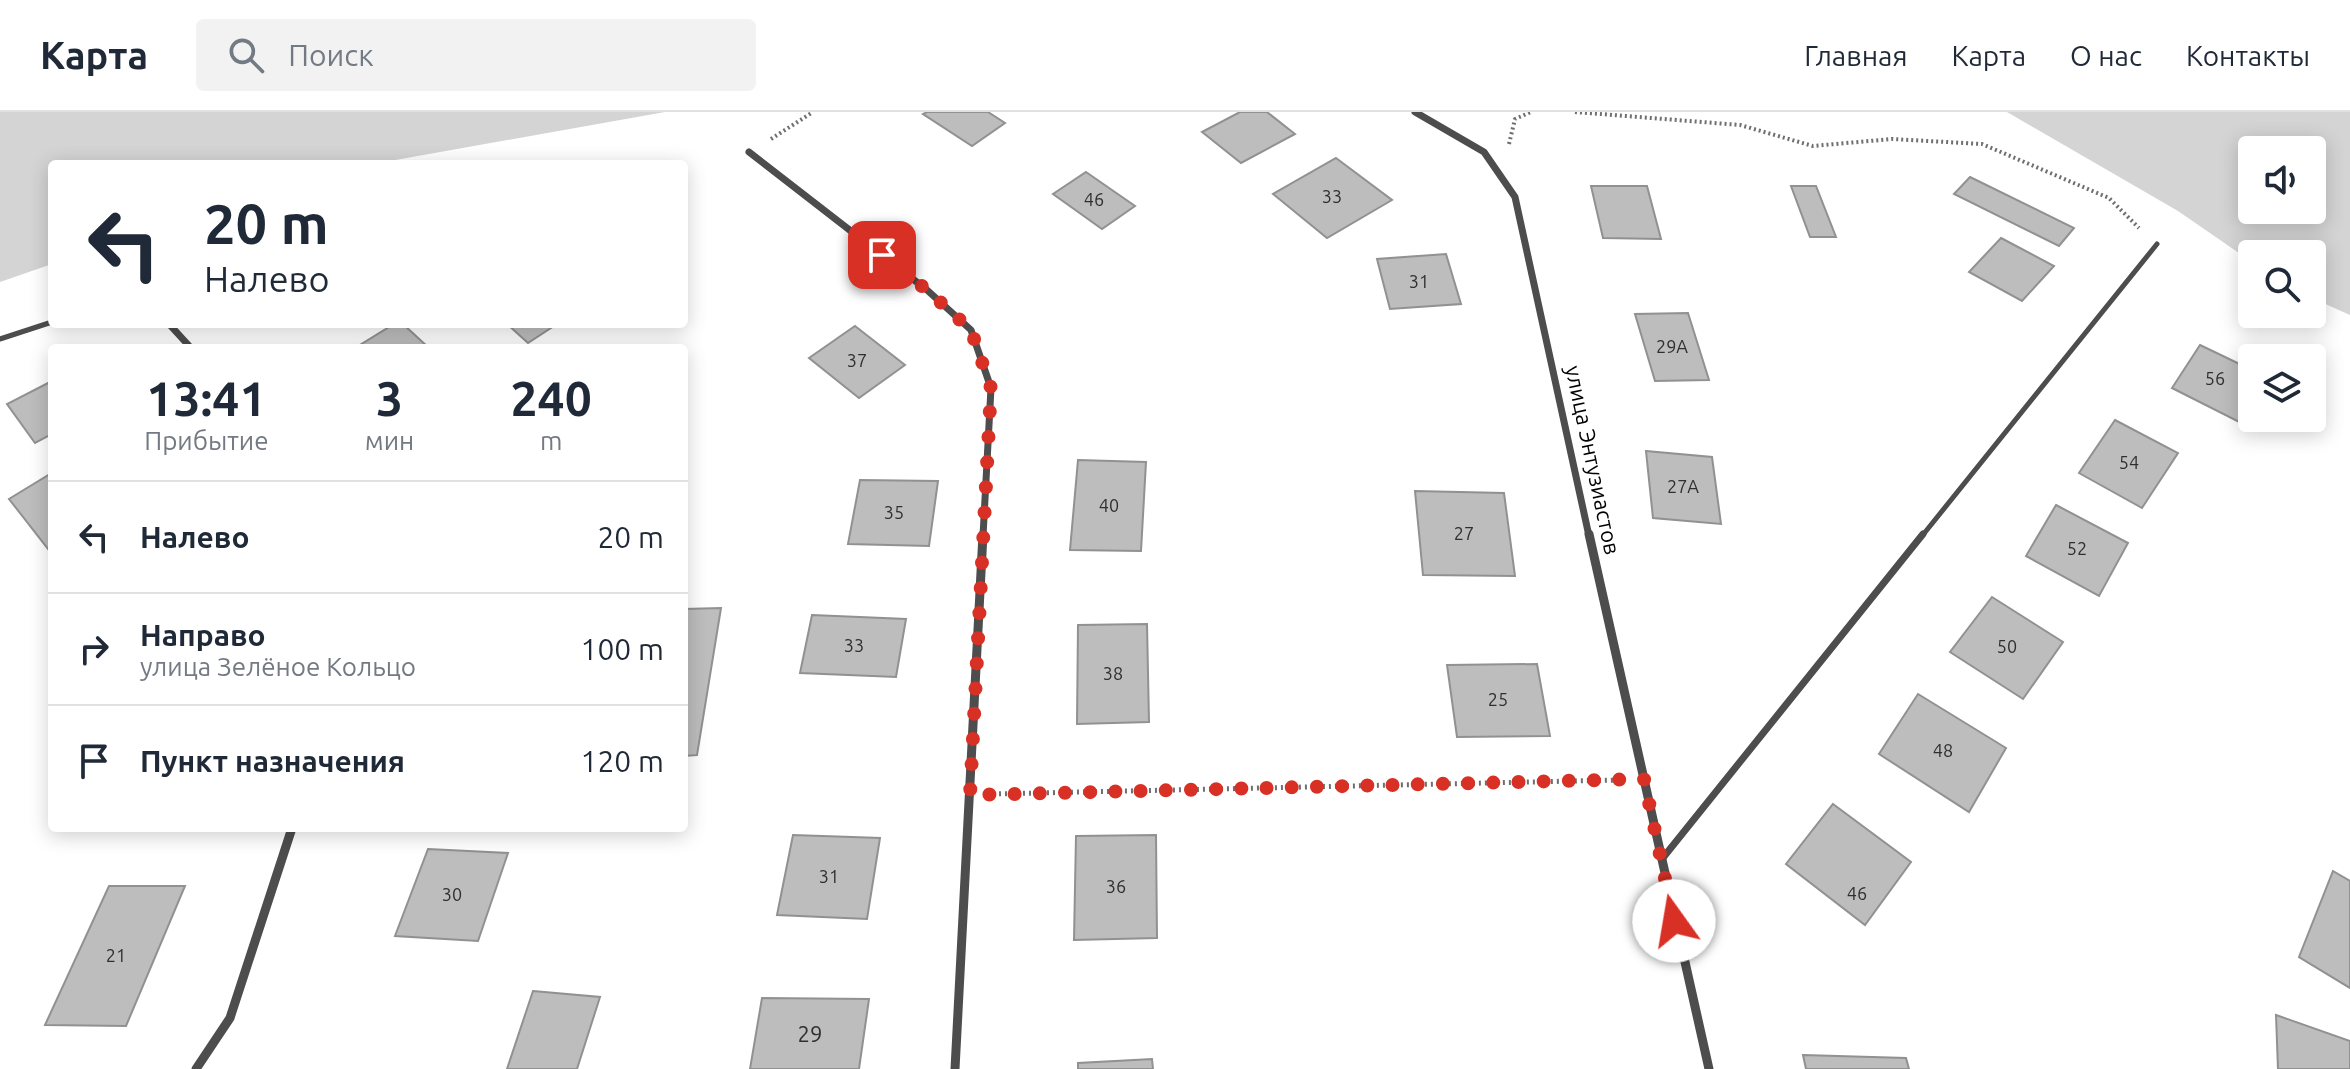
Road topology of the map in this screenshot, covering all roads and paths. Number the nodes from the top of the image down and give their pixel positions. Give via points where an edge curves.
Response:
1 (813, 112) edge
2 (1415, 112) edge
3 (1531, 112) edge
4 (1575, 112) edge
5 (749, 152) joint
6 (1484, 152) junction
7 (2157, 244) joint
8 (48, 323) edge
9 (173, 328) edge
10 (0, 339) edge
11 (187, 344) edge
12 (1644, 779) junction
13 (970, 795) junction
14 (291, 832) edge
15 (1660, 862) junction
16 (196, 1069) edge
17 (955, 1069) edge
18 (1709, 1069) edge

1 - 5 path
2 - 6 street, улица Энтузиастов
3 - 6 path via 1515,119 1508,148
4 - 7 path via 1740,125 1813,146 1892,139 1982,144 2109,198
5 - 13 street via 971,330 991,388
6 - 12 street, улица Энтузиастов via 1515,197
7 - 15 lane
8 - 10 lane
9 - 11 street
12 - 13 path
12 - 15 street, улица Энтузиастов
13 - 17 street
14 - 16 street via 230,1018
15 - 18 street, улица Энтузиастов

